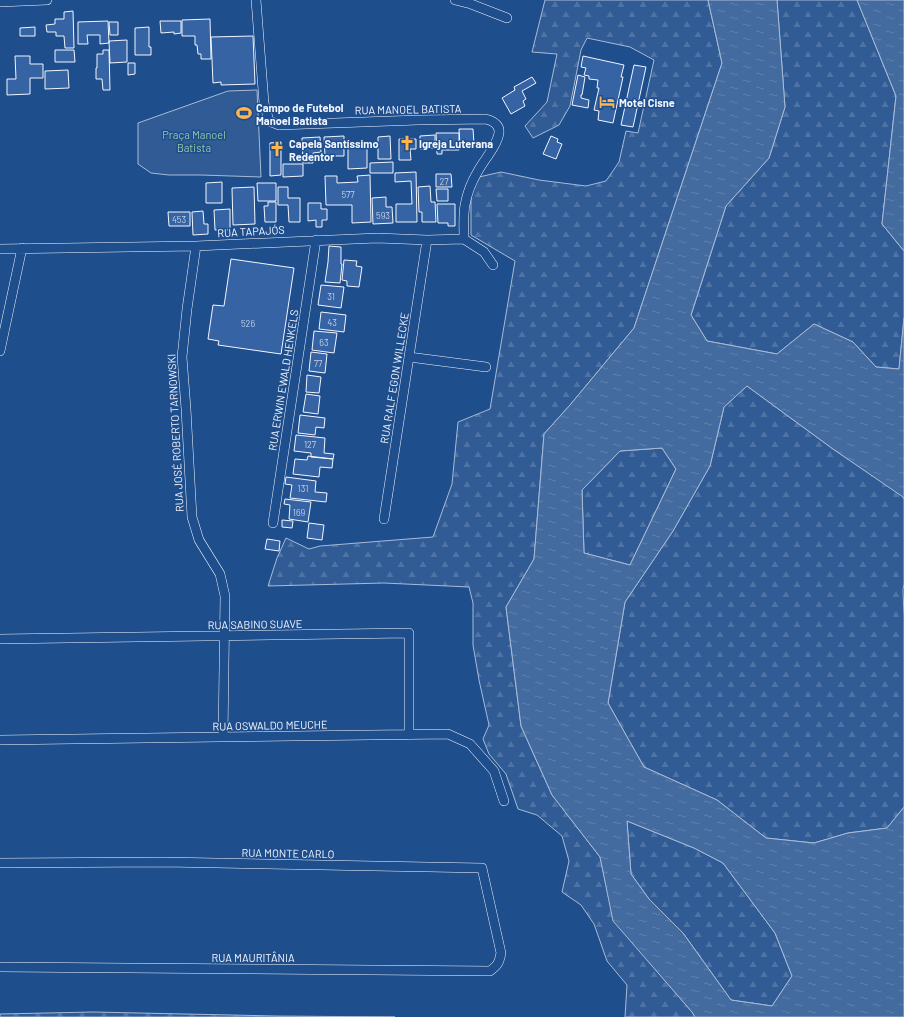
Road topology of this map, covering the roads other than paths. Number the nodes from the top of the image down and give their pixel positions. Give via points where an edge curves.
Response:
1 (46, 0) edge
2 (256, 0) edge
3 (455, 0) edge
4 (0, 2) edge
5 (507, 18) dead end
6 (316, 240) junction
7 (427, 240) junction
8 (464, 240) junction
9 (196, 246) junction
10 (22, 248) junction
11 (0, 249) edge
12 (493, 265) dead end
13 (0, 351) edge
14 (409, 357) junction
15 (486, 367) dead end
16 (384, 519) dead end
17 (273, 523) dead end
18 (225, 636) junction
19 (0, 640) edge
20 (409, 735) junction
21 (223, 737) junction
22 (0, 740) edge
23 (504, 801) dead end
24 (0, 863) edge
25 (500, 960) joint
26 (0, 967) edge

1 - 4 street
2 - 8 street, RUA MANOEL BATISTA via 264,103 269,121 279,125 486,119 492,120 498,126 495,144 469,188 465,205
3 - 5 street
6 - 7 street, RUA TAPAJÓS
6 - 9 street, RUA TAPAJÓS
6 - 17 street, RUA ERWIN EWALD HENKELS
7 - 8 street, RUA TAPAJÓS
7 - 14 street, RUA RALF EGON WILLECKE
8 - 12 street via 484,252
9 - 10 street, RUA TAPAJÓS
9 - 18 street, RUA JOSÉ ROBERTO TARNOWSKI via 182,357 192,517 199,540 220,574 225,596
10 - 11 street, RUA TAPAJÓS
10 - 13 street
14 - 15 street
14 - 16 street, RUA RALF EGON WILLECKE
18 - 19 street, RUA SABINO SUAVE
18 - 20 street, RUA SABINO SUAVE via 409,632
18 - 21 street, RUA JOSÉ ROBERTO TARNOWSKI
20 - 21 street, RUA OSWALDO MEUCHE
20 - 23 street, RUA OSWALDO MEUCHE via 448,734 470,744 494,771
21 - 22 street, RUA OSWALDO MEUCHE
24 - 25 street, RUA MONTE CARLO via 164,862 482,868 501,953
25 - 26 street, RUA MAURITÂNIA via 490,971

